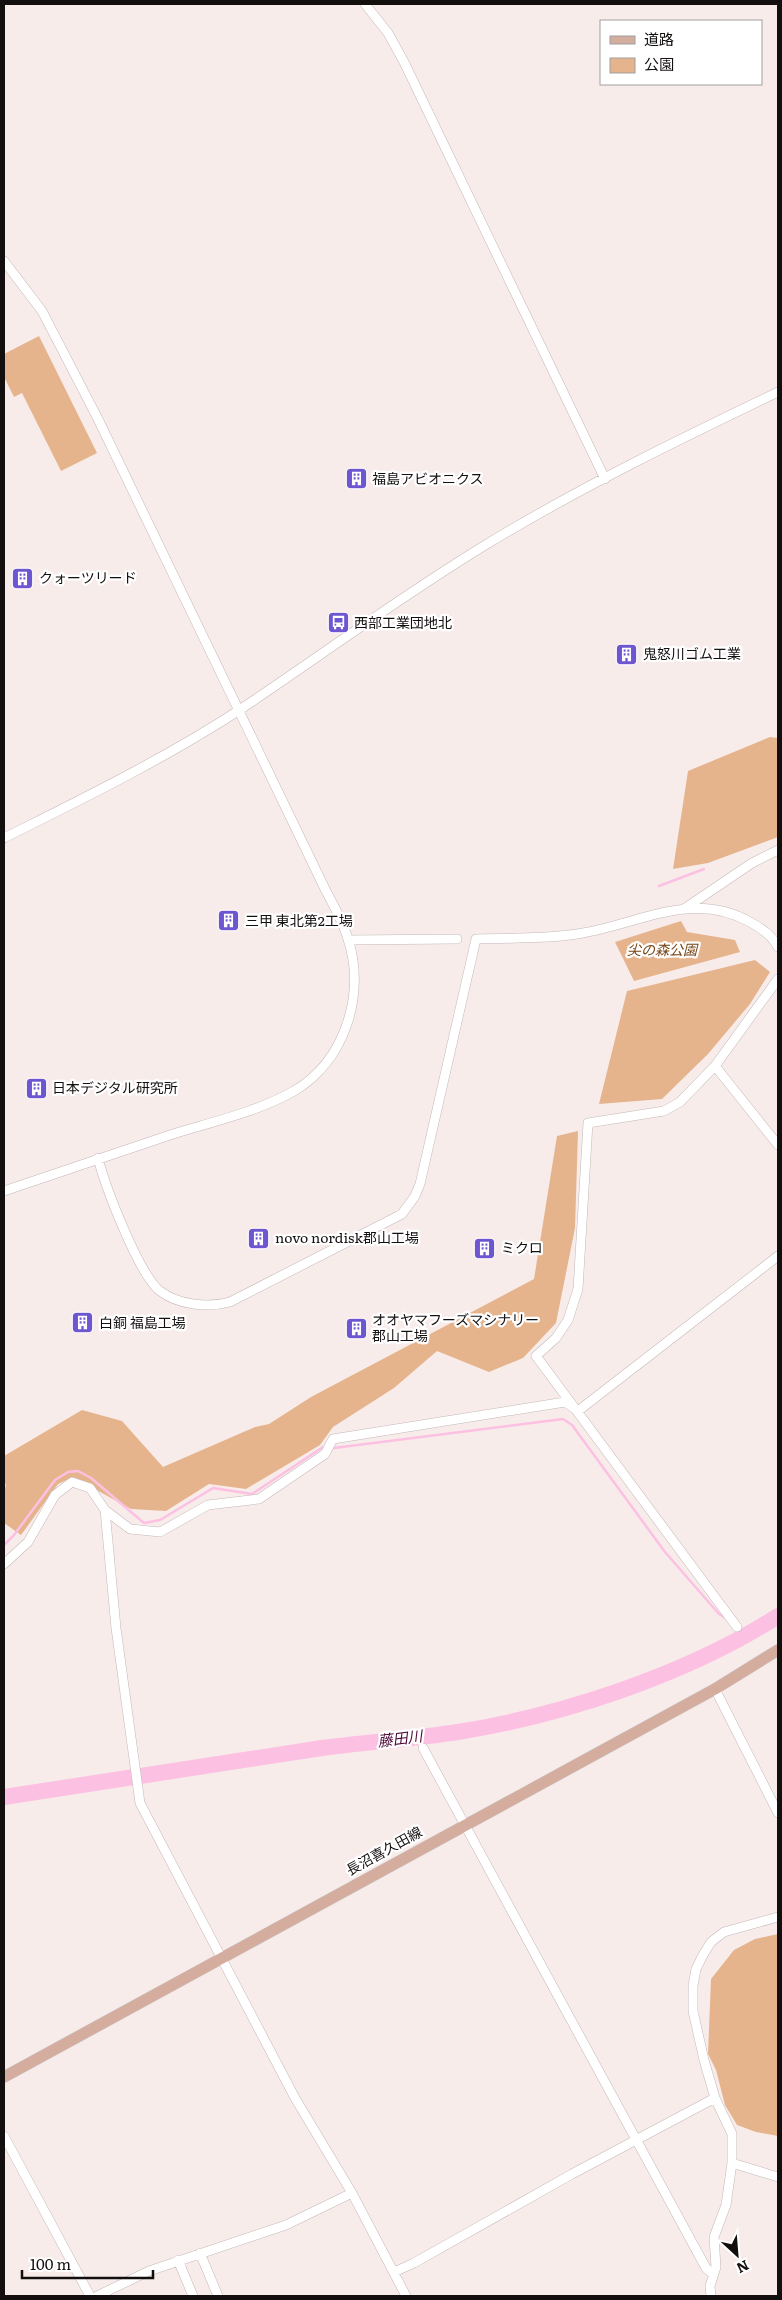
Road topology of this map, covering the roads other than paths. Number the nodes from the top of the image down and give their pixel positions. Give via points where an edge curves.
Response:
1 (366, 4) edge
2 (4, 261) edge
3 (778, 392) edge
4 (605, 479) junction
5 (239, 710) junction
6 (4, 838) edge
7 (778, 850) edge
8 (684, 909) junction
9 (457, 939) dead end
10 (348, 940) junction
11 (778, 947) edge
12 (778, 979) edge
13 (715, 1066) junction
14 (778, 1145) edge
15 (98, 1158) junction
16 (4, 1190) edge
17 (778, 1256) edge
18 (578, 1410) junction
19 (105, 1510) junction
20 (4, 1564) edge
21 (737, 1627) dead end
22 (778, 1650) edge
23 (715, 1689) junction
24 (423, 1748) dead end
25 (778, 1813) edge
26 (465, 1824) junction
27 (778, 1918) edge
28 (222, 1957) junction
29 (4, 2077) edge
30 (715, 2098) junction
31 (4, 2136) edge
32 (637, 2141) junction
33 (732, 2163) junction
34 (778, 2177) edge
35 (352, 2193) junction
36 (200, 2253) junction
37 (178, 2260) junction
38 (394, 2272) junction
39 (713, 2274) junction
40 (90, 2296) edge
41 (96, 2296) edge
42 (192, 2296) edge
43 (218, 2296) edge
44 (406, 2296) edge
45 (711, 2296) edge

1 - 4 street via 404,62
2 - 5 street via 42,311
3 - 4 street
4 - 5 street via 456,563
5 - 6 street via 92,794
5 - 10 street
7 - 8 street via 752,863
8 - 11 street via 715,908 740,916 761,928
8 - 15 street via 584,933 476,939 415,1196 402,1214 230,1302 202,1305 169,1297 149,1280 106,1188
9 - 10 street
10 - 15 street via 355,992 351,1014 331,1056 314,1074 295,1090 272,1101
12 - 13 street
13 - 14 street
13 - 18 street via 680,1102 664,1111 588,1123 578,1289 564,1326 536,1356
15 - 16 street
17 - 18 street
18 - 19 street via 565,1402 333,1439 325,1454 259,1499 208,1505 160,1532 130,1529
18 - 21 street
19 - 20 street via 90,1488 72,1482 55,1495 28,1542
19 - 28 street via 116,1628 140,1803
22 - 23 main road, 長沼喜久田線
23 - 25 street
23 - 26 main road, 長沼喜久田線
24 - 26 street
26 - 28 main road, 長沼喜久田線
26 - 32 street
27 - 30 street via 724,1932 708,1946 696,1969 692,1986 693,2011
28 - 29 main road, 長沼喜久田線
28 - 35 street via 295,2098
30 - 32 street
30 - 33 street via 732,2134
31 - 40 street
32 - 38 street
32 - 39 street
33 - 34 street
33 - 39 street via 726,2205 714,2237 716,2267
35 - 36 street via 286,2225
35 - 38 street
36 - 37 street
36 - 43 street
37 - 41 street via 149,2270
37 - 42 street
38 - 44 street
39 - 45 street

